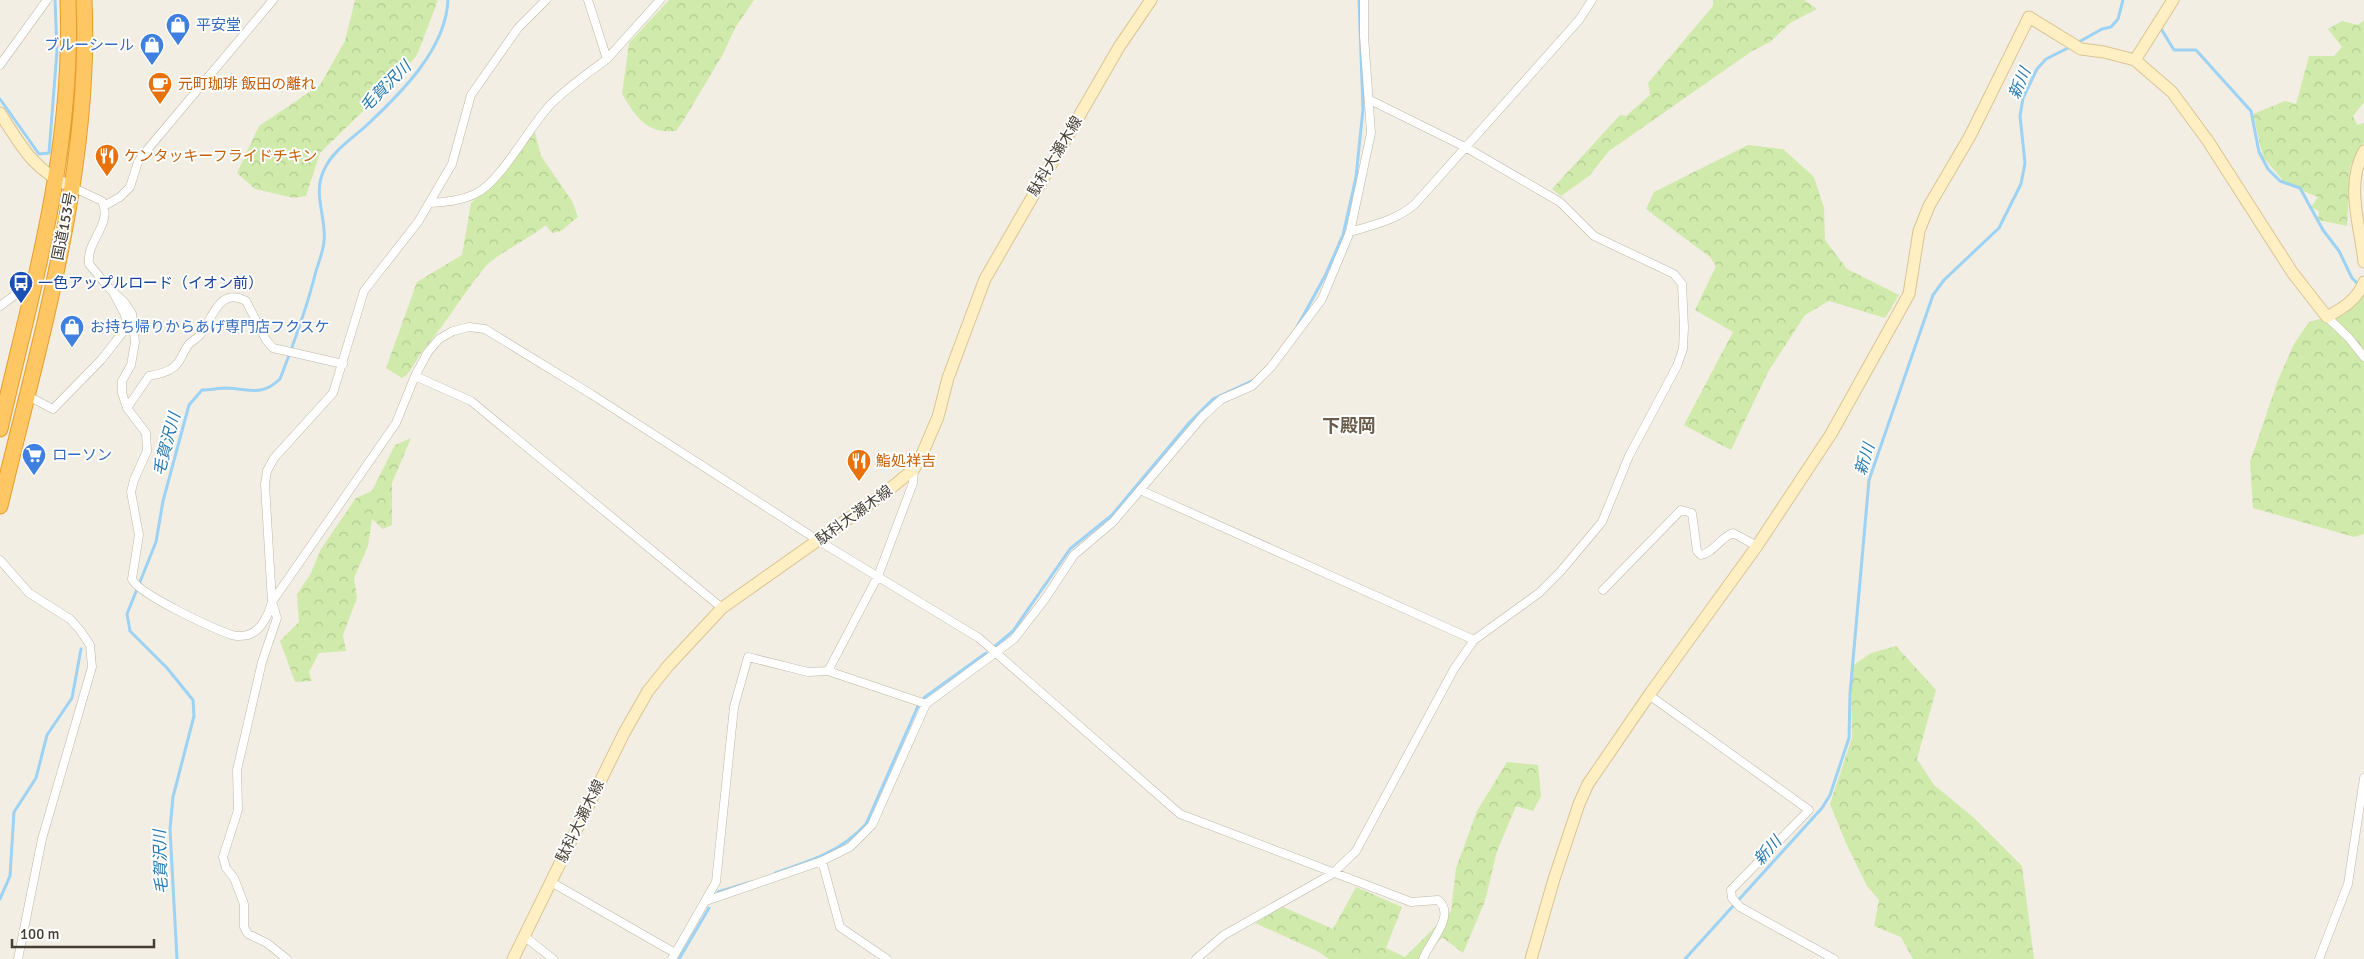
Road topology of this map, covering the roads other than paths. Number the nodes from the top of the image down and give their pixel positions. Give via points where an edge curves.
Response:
1 (47, 0) edge
2 (68, 0) edge
3 (84, 0) edge
4 (273, 0) edge
5 (546, 0) edge
6 (588, 0) edge
7 (660, 0) edge
8 (1151, 0) edge
9 (1364, 0) edge
10 (1592, 0) edge
11 (2173, 0) edge
12 (607, 59) junction
13 (2135, 60) junction
14 (0, 65) edge
15 (1370, 100) junction
16 (0, 113) edge
17 (1467, 148) junction
18 (2364, 152) edge
19 (57, 181) junction
20 (72, 187) junction
21 (430, 203) junction
22 (104, 206) junction
23 (1350, 232) junction
24 (2364, 262) edge
25 (2364, 282) edge
26 (33, 293) junction
27 (114, 294) junction
28 (0, 306) edge
29 (2327, 317) junction
30 (2364, 357) edge
31 (343, 364) junction
32 (415, 376) junction
33 (26, 395) junction
34 (127, 408) junction
35 (0, 429) edge
36 (914, 469) junction
37 (1140, 490) junction
38 (0, 506) edge
39 (819, 540) junction
40 (1756, 546) junction
41 (0, 560) edge
42 (878, 576) junction
43 (1603, 590) dead end
44 (272, 602) junction
45 (722, 608) junction
46 (1474, 640) junction
47 (994, 652) junction
48 (828, 671) junction
49 (1649, 695) junction
50 (923, 702) junction
51 (2364, 778) edge
52 (822, 861) junction
53 (1332, 874) junction
54 (551, 882) junction
55 (706, 901) junction
56 (524, 936) junction
57 (674, 956) edge
58 (18, 959) edge
59 (287, 959) edge
60 (513, 959) edge
61 (553, 959) edge
62 (887, 959) edge
63 (1196, 959) edge
64 (1423, 959) edge
65 (1532, 959) edge
66 (1834, 959) edge
67 (2319, 959) edge

1 - 14 street
2 - 19 highway, 国道153号 via 68,75
3 - 20 highway, 国道153号 via 86,66
4 - 22 street via 147,150 138,162 130,187 120,198
5 - 21 street via 518,28 471,95 452,164
6 - 12 street
7 - 12 street
8 - 36 street, 駄科大瀬木線 via 1119,47 985,279 948,378 938,417
9 - 15 street
10 - 17 street via 1579,20 1523,80
11 - 13 street
12 - 21 street via 578,79 551,104 492,182 475,194 456,201
13 - 29 street via 2172,92 2208,141 2292,272
13 - 40 street via 2081,49 2029,17 1970,136 1929,206 1919,231 1908,294 1831,434
15 - 17 street
15 - 23 street via 1371,132
16 - 19 street via 38,168
17 - 23 street via 1405,213
17 - 46 street via 1560,202 1594,236 1674,274 1682,284 1684,327 1683,349 1677,366 1629,456 1602,522 1539,593
18 - 24 street via 2356,168 2354,187
19 - 20 street
19 - 26 highway, 国道153号
20 - 22 street via 97,197
20 - 33 highway, 国道153号
21 - 31 street via 364,291
22 - 27 street via 104,224 90,249 89,264
23 - 37 street via 1322,299 1277,360 1252,386 1222,399 1203,416
25 - 29 street via 2360,292 2345,307
26 - 28 street via 15,295
26 - 35 highway, 国道153号
27 - 33 street via 125,315 127,328 101,360 53,409
27 - 34 street via 126,303 132,314 135,342 130,365 122,381
29 - 30 street
31 - 34 street via 273,348 246,301 236,297 224,300 212,311 202,333 188,345 177,365 163,374 149,376
31 - 44 street via 333,393 281,448 267,471
32 - 39 street via 439,339 470,327 485,329
32 - 44 street via 396,423
32 - 45 street via 471,402
33 - 38 highway, 国道153号
34 - 44 street via 146,432 147,451 131,492 139,535 132,572 134,584 144,592 239,636 252,633 259,627
36 - 39 street, 駄科大瀬木線
36 - 42 street via 913,483
37 - 46 street
37 - 47 street via 1113,522 1074,555 1014,638
39 - 42 street
39 - 45 street, 駄科大瀬木線
40 - 43 street via 1733,533 1726,535 1706,554 1701,554 1697,551 1692,513 1680,510
40 - 49 street
41 - 58 street via 29,593 70,619 80,630 90,645 92,667 42,839
42 - 47 street via 979,638
42 - 48 street
44 - 59 street via 277,618 262,662 237,770 238,810 223,857 244,904 244,927 248,934 267,943
45 - 54 street, 駄科大瀬木線 via 648,691
46 - 53 street via 1454,668 1356,851
47 - 50 street
47 - 53 street via 1180,814
48 - 50 street
48 - 55 street via 808,672 748,657 734,707 716,882
49 - 65 street via 1588,784 1579,804
49 - 66 street via 1809,810 1731,890 1732,898 1740,907
50 - 52 street via 872,825 850,847
51 - 67 street via 2348,884
52 - 55 street
52 - 62 street via 840,927
53 - 63 street via 1224,936
53 - 64 street via 1410,902 1438,900 1443,904 1443,923
54 - 56 street, 駄科大瀬木線
54 - 57 street
55 - 57 street
56 - 60 street, 駄科大瀬木線
56 - 61 street

